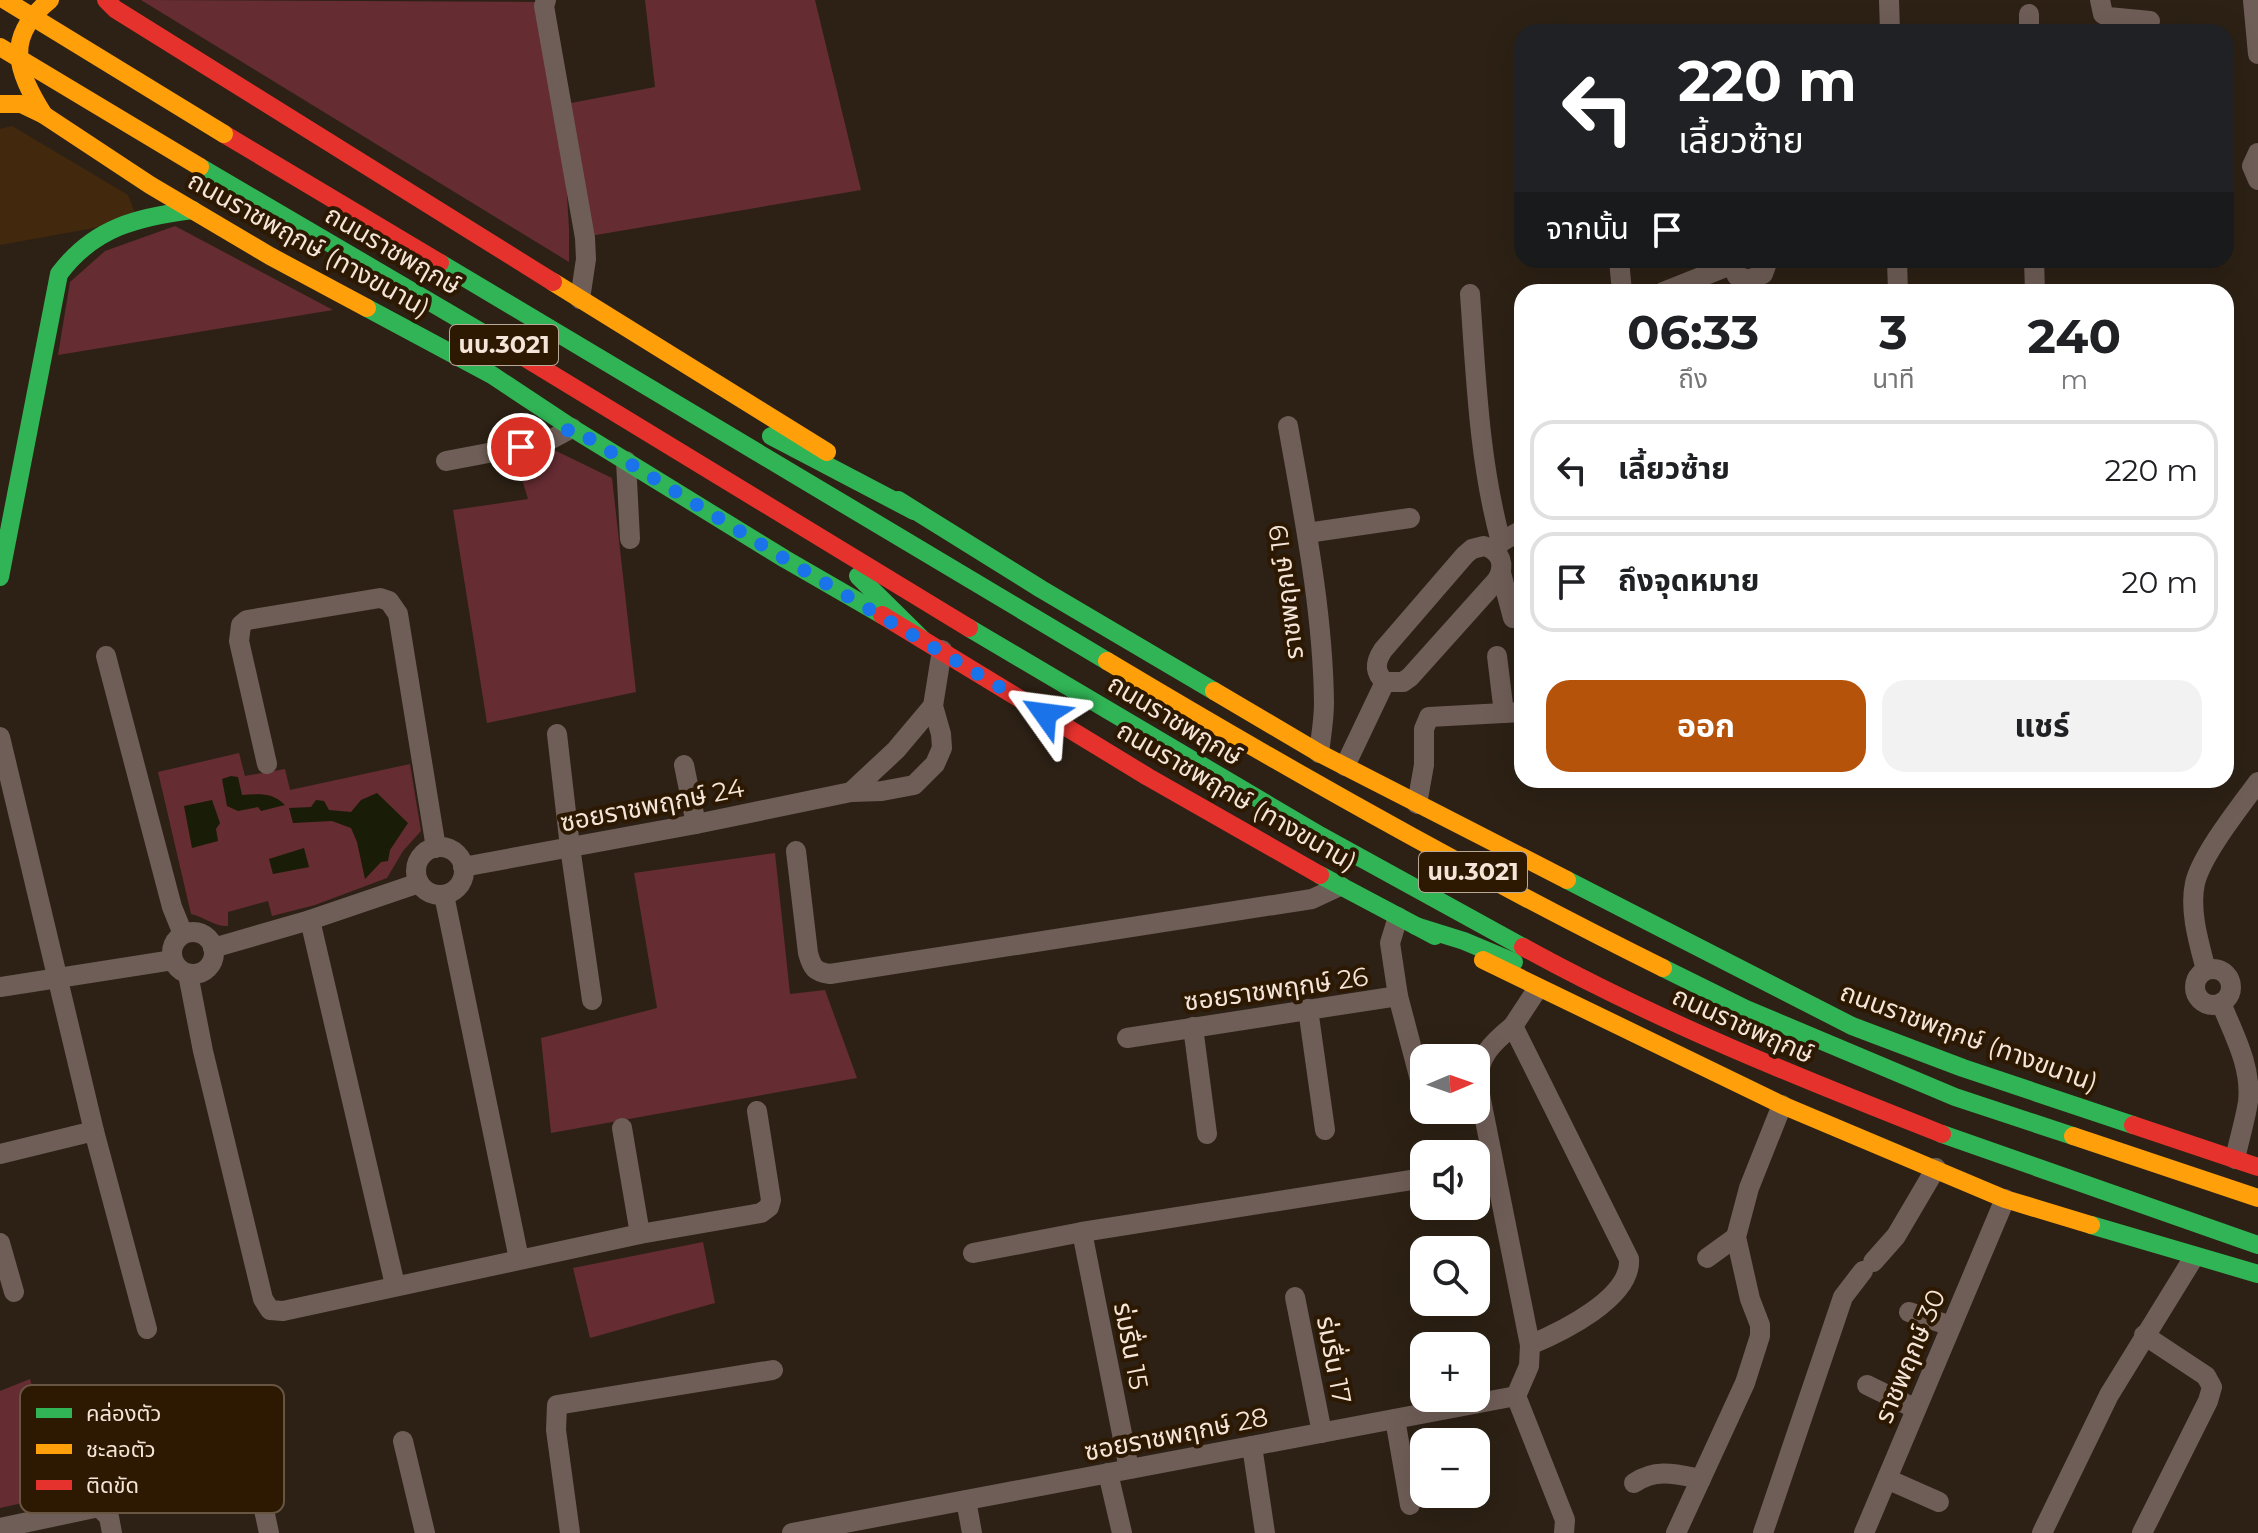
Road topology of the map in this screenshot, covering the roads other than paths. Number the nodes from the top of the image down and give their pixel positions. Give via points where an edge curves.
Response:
1 (5, 0) edge
2 (50, 0) edge
3 (96, 0) edge
4 (546, 0) edge
5 (1889, 0) edge
6 (2100, 0) edge
7 (2253, 0) edge
8 (111, 4) edge
9 (2150, 21) dead end
10 (1890, 24) edge
11 (0, 47) edge
12 (2258, 54) edge
13 (0, 104) edge
14 (44, 115) junction
15 (2258, 153) edge
16 (2258, 180) edge
17 (193, 210) junction
18 (1717, 268) edge
19 (1733, 268) edge
20 (1765, 268) edge
21 (1681, 284) edge
22 (1746, 284) edge
23 (1750, 284) edge
24 (1470, 294) dead end
25 (580, 299) junction
26 (508, 302) junction
27 (1288, 426) dead end
28 (572, 428) junction
29 (446, 461) dead end
30 (626, 461) junction
31 (914, 511) junction
32 (1410, 518) dead end
33 (806, 528) junction
34 (1307, 533) junction
35 (1514, 536) edge
36 (630, 539) dead end
37 (1498, 547) junction
38 (1501, 573) junction
39 (0, 577) edge
40 (1513, 618) dead end
41 (922, 639) junction
42 (942, 650) junction
43 (106, 656) dead end
44 (1497, 656) dead end
45 (1385, 682) junction
46 (933, 706) junction
47 (1513, 713) edge
48 (557, 734) dead end
49 (0, 737) edge
50 (1319, 753) junction
51 (267, 764) dead end
52 (684, 765) dead end
53 (1345, 766) junction
54 (2258, 782) edge
55 (851, 792) junction
56 (1417, 804) junction
57 (696, 824) junction
58 (570, 847) junction
59 (436, 848) junction
60 (796, 851) dead end
61 (1434, 852) junction
62 (463, 867) junction
63 (419, 883) junction
64 (1340, 886) junction
65 (444, 895) junction
66 (310, 920) junction
67 (1407, 922) junction
68 (183, 934) junction
69 (213, 948) junction
70 (180, 967) junction
71 (58, 976) junction
72 (1542, 982) junction
73 (0, 987) edge
74 (1398, 996) junction
75 (592, 1000) dead end
76 (1308, 1009) junction
77 (1639, 1015) junction
78 (1513, 1026) junction
79 (1193, 1027) junction
80 (1127, 1038) dead end
81 (1867, 1040) junction
82 (1411, 1044) edge
83 (1782, 1105) junction
84 (757, 1111) dead end
85 (622, 1128) dead end
86 (1325, 1130) dead end
87 (94, 1131) junction
88 (1207, 1134) dead end
89 (1483, 1140) edge
90 (0, 1154) edge
91 (2235, 1159) junction
92 (2258, 1167) edge
93 (1936, 1168) junction
94 (1410, 1180) edge
95 (2258, 1182) edge
96 (1490, 1189) edge
97 (2258, 1198) edge
98 (2005, 1199) junction
99 (1082, 1232) junction
100 (640, 1234) junction
101 (1736, 1237) junction
102 (0, 1243) edge
103 (2258, 1245) edge
104 (973, 1253) dead end
105 (2194, 1257) junction
106 (2258, 1257) edge
107 (1707, 1258) dead end
108 (519, 1259) junction
109 (2258, 1274) edge
110 (395, 1285) junction
111 (14, 1292) dead end
112 (1295, 1297) dead end
113 (1909, 1312) dead end
114 (1951, 1326) junction
115 (147, 1329) dead end
116 (2144, 1335) junction
117 (1530, 1345) junction
118 (773, 1370) dead end
119 (1867, 1385) dead end
120 (1516, 1396) junction
121 (1916, 1409) junction
122 (1395, 1419) junction
123 (1322, 1433) junction
124 (403, 1441) dead end
125 (1252, 1446) junction
126 (1119, 1471) junction
127 (1701, 1479) junction
128 (1887, 1479) junction
129 (1634, 1483) dead end
130 (966, 1500) junction
131 (1939, 1502) dead end
132 (1410, 1505) dead end
133 (71, 1513) edge
134 (105, 1513) edge
135 (265, 1513) edge
136 (0, 1528) edge
137 (800, 1532) edge
138 (112, 1533) edge
139 (269, 1533) edge
140 (425, 1533) edge
141 (570, 1533) edge
142 (972, 1533) edge
143 (1122, 1533) edge
144 (1265, 1533) edge
145 (1564, 1533) edge
146 (1676, 1533) edge
147 (1763, 1533) edge
148 (1864, 1533) edge
149 (2042, 1533) edge
150 (2142, 1533) edge

1 - 26 main road, ถนนราชพฤกษ์ / นบ.3021, bridge
2 - 14 main road via 26,24 18,64
3 - 8 main road, ถนนราชพฤกษ์ (ทางขนาน)
4 - 25 street via 585,238
5 - 10 street
6 - 9 street via 2108,17
7 - 12 street
8 - 25 main road, ถนนราชพฤกษ์ (ทางขนาน)
11 - 33 main road, ถนนราชพฤกษ์ / นบ.3021, bridge
13 - 14 main road, ถนนราชพฤกษ์ (ทางขนาน) via 21,104
14 - 17 main road, ถนนราชพฤกษ์ (ทางขนาน) / นบ.3021
15 - 16 street via 2252,166
17 - 28 main road, ถนนราชพฤกษ์ (ทางขนาน) / นบ.3021 via 439,344
17 - 39 main road via 114,228 77,250 59,274
18 - 21 street
19 - 22 street
20 - 23 street
24 - 37 street via 1481,439
25 - 31 main road, ถนนราชพฤกษ์ (ทางขนาน) via 784,423
26 - 31 main road via 569,328
26 - 61 main road, ถนนราชพฤกษ์ / นบ.3021 via 1087,651
27 - 34 street, ราชพฤกษ์ 19
28 - 29 street via 546,442
28 - 30 main road, ถนนราชพฤกษ์ (ทางขนาน) / นบ.3021
30 - 36 street
30 - 41 main road, ถนนราชพฤกษ์ (ทางขนาน) / นบ.3021
31 - 50 main road, ถนนราชพฤกษ์ (ทางขนาน) / นบ.3021
32 - 34 street
33 - 41 main road
33 - 77 main road, ถนนราชพฤกษ์ / นบ.3021 via 1321,836
34 - 50 street, ราชพฤกษ์ 19 via 1323,693
35 - 37 street
37 - 38 street
37 - 45 street via 1478,547 1465,555 1383,650 1377,668
38 - 40 street
38 - 45 street via 1410,677
41 - 42 main road, ถนนราชพฤกษ์ (ทางขนาน) / นบ.3021
42 - 46 street, ซอยราชพฤกษ์ 24
42 - 64 main road, ถนนราชพฤกษ์ (ทางขนาน) / นบ.3021 via 1148,777
43 - 68 street
44 - 47 street
45 - 53 street
46 - 55 street
46 - 55 street, ซอยราชพฤกษ์ 24 via 942,748 935,764 914,785
47 - 56 street via 1429,717
48 - 58 street
49 - 71 street
50 - 53 main road, ถนนราชพฤกษ์ (ทางขนาน) / นบ.3021
51 - 59 street via 239,641 241,625 355,602 389,601 398,614
52 - 57 street
53 - 56 main road, ถนนราชพฤกษ์ (ทางขนาน) / นบ.3021
54 - 91 street via 2195,884 2195,916 2206,970 2197,977 2195,992 2205,1003 2221,1003 2243,1056 2248,1084
55 - 57 street, ซอยราชพฤกษ์ 24
56 - 81 main road, ถนนราชพฤกษ์ (ทางขนาน) / นบ.3021
57 - 58 street, ซอยราชพฤกษ์ 24
58 - 62 street, ซอยราชพฤกษ์ 24
58 - 75 street
59 - 62 street via 450,850
59 - 63 street via 420,857
60 - 64 street via 808,953 818,973 830,974 1312,899
61 - 81 main road via 1475,859 1751,994
61 - 97 main road, ถนนราชพฤกษ์ / นบ.3021 via 1802,1033 1955,1097
62 - 65 street via 457,888
63 - 65 street via 427,892
63 - 66 street
64 - 67 main road, ถนนราชพฤกษ์ (ทางขนาน) / นบ.3021
65 - 108 street
66 - 69 street
66 - 110 street
67 - 72 main road, ถนนราชพฤกษ์ (ทางขนาน) via 1464,941
67 - 74 street, ซอยราชพฤกษ์ 26 via 1390,943
68 - 69 street via 201,933
68 - 70 street via 173,945
69 - 70 street via 205,970
70 - 71 street
70 - 110 street via 270,1310
71 - 73 street
71 - 87 street
72 - 77 main road
72 - 78 street
72 - 83 main road
74 - 76 street, ซอยราชพฤกษ์ 26
74 - 82 street
76 - 79 street, ซอยราชพฤกษ์ 26
76 - 86 street
77 - 103 main road, ถนนราชพฤกษ์ / นบ.3021 via 1946,1136
77 - 106 main road via 1894,1134 2124,1218
78 - 89 street via 1487,1050 1478,1073
78 - 117 street via 1630,1270 1615,1294
79 - 80 street, ซอยราชพฤกษ์ 26
79 - 88 street
81 - 91 main road, ถนนราชพฤกษ์ (ทางขนาน) / นบ.3021
81 - 95 main road
83 - 93 main road
83 - 101 street
84 - 100 street via 769,1207 761,1213
85 - 100 street
87 - 90 street
87 - 115 street
91 - 92 main road, ถนนราชพฤกษ์ (ทางขนาน)
93 - 98 main road
93 - 147 street via 1896,1236 1843,1297
94 - 99 street
96 - 117 street
98 - 105 main road
98 - 114 street, ราชพฤกษ์ 30
99 - 104 street
99 - 126 street, ร่มรื่น 15
100 - 108 street
101 - 107 street
101 - 127 street via 1760,1336 1745,1383
102 - 111 street
105 - 109 main road
105 - 116 street
108 - 110 street
112 - 123 street, ร่มรื่น 17
113 - 114 street
114 - 121 street, ราชพฤกษ์ 30
116 - 149 street
116 - 150 street via 2206,1376 2212,1387
117 - 120 street via 1529,1366
118 - 141 street via 557,1405
119 - 121 street
120 - 122 street, ซอยราชพฤกษ์ 28
120 - 145 street via 1565,1520
121 - 128 street, ราชพฤกษ์ 30
122 - 123 street, ซอยราชพฤกษ์ 28
122 - 132 street
123 - 125 street, ซอยราชพฤกษ์ 28
124 - 140 street
125 - 126 street, ซอยราชพฤกษ์ 28
125 - 144 street
126 - 130 street, ซอยราชพฤกษ์ 28
126 - 143 street, ร่มรื่น 15
127 - 129 street via 1656,1472
127 - 146 street
128 - 131 street
128 - 148 street, ราชพฤกษ์ 30
130 - 137 street, ซอยราชพฤกษ์ 28
130 - 142 street
133 - 136 street
134 - 138 street
135 - 139 street

